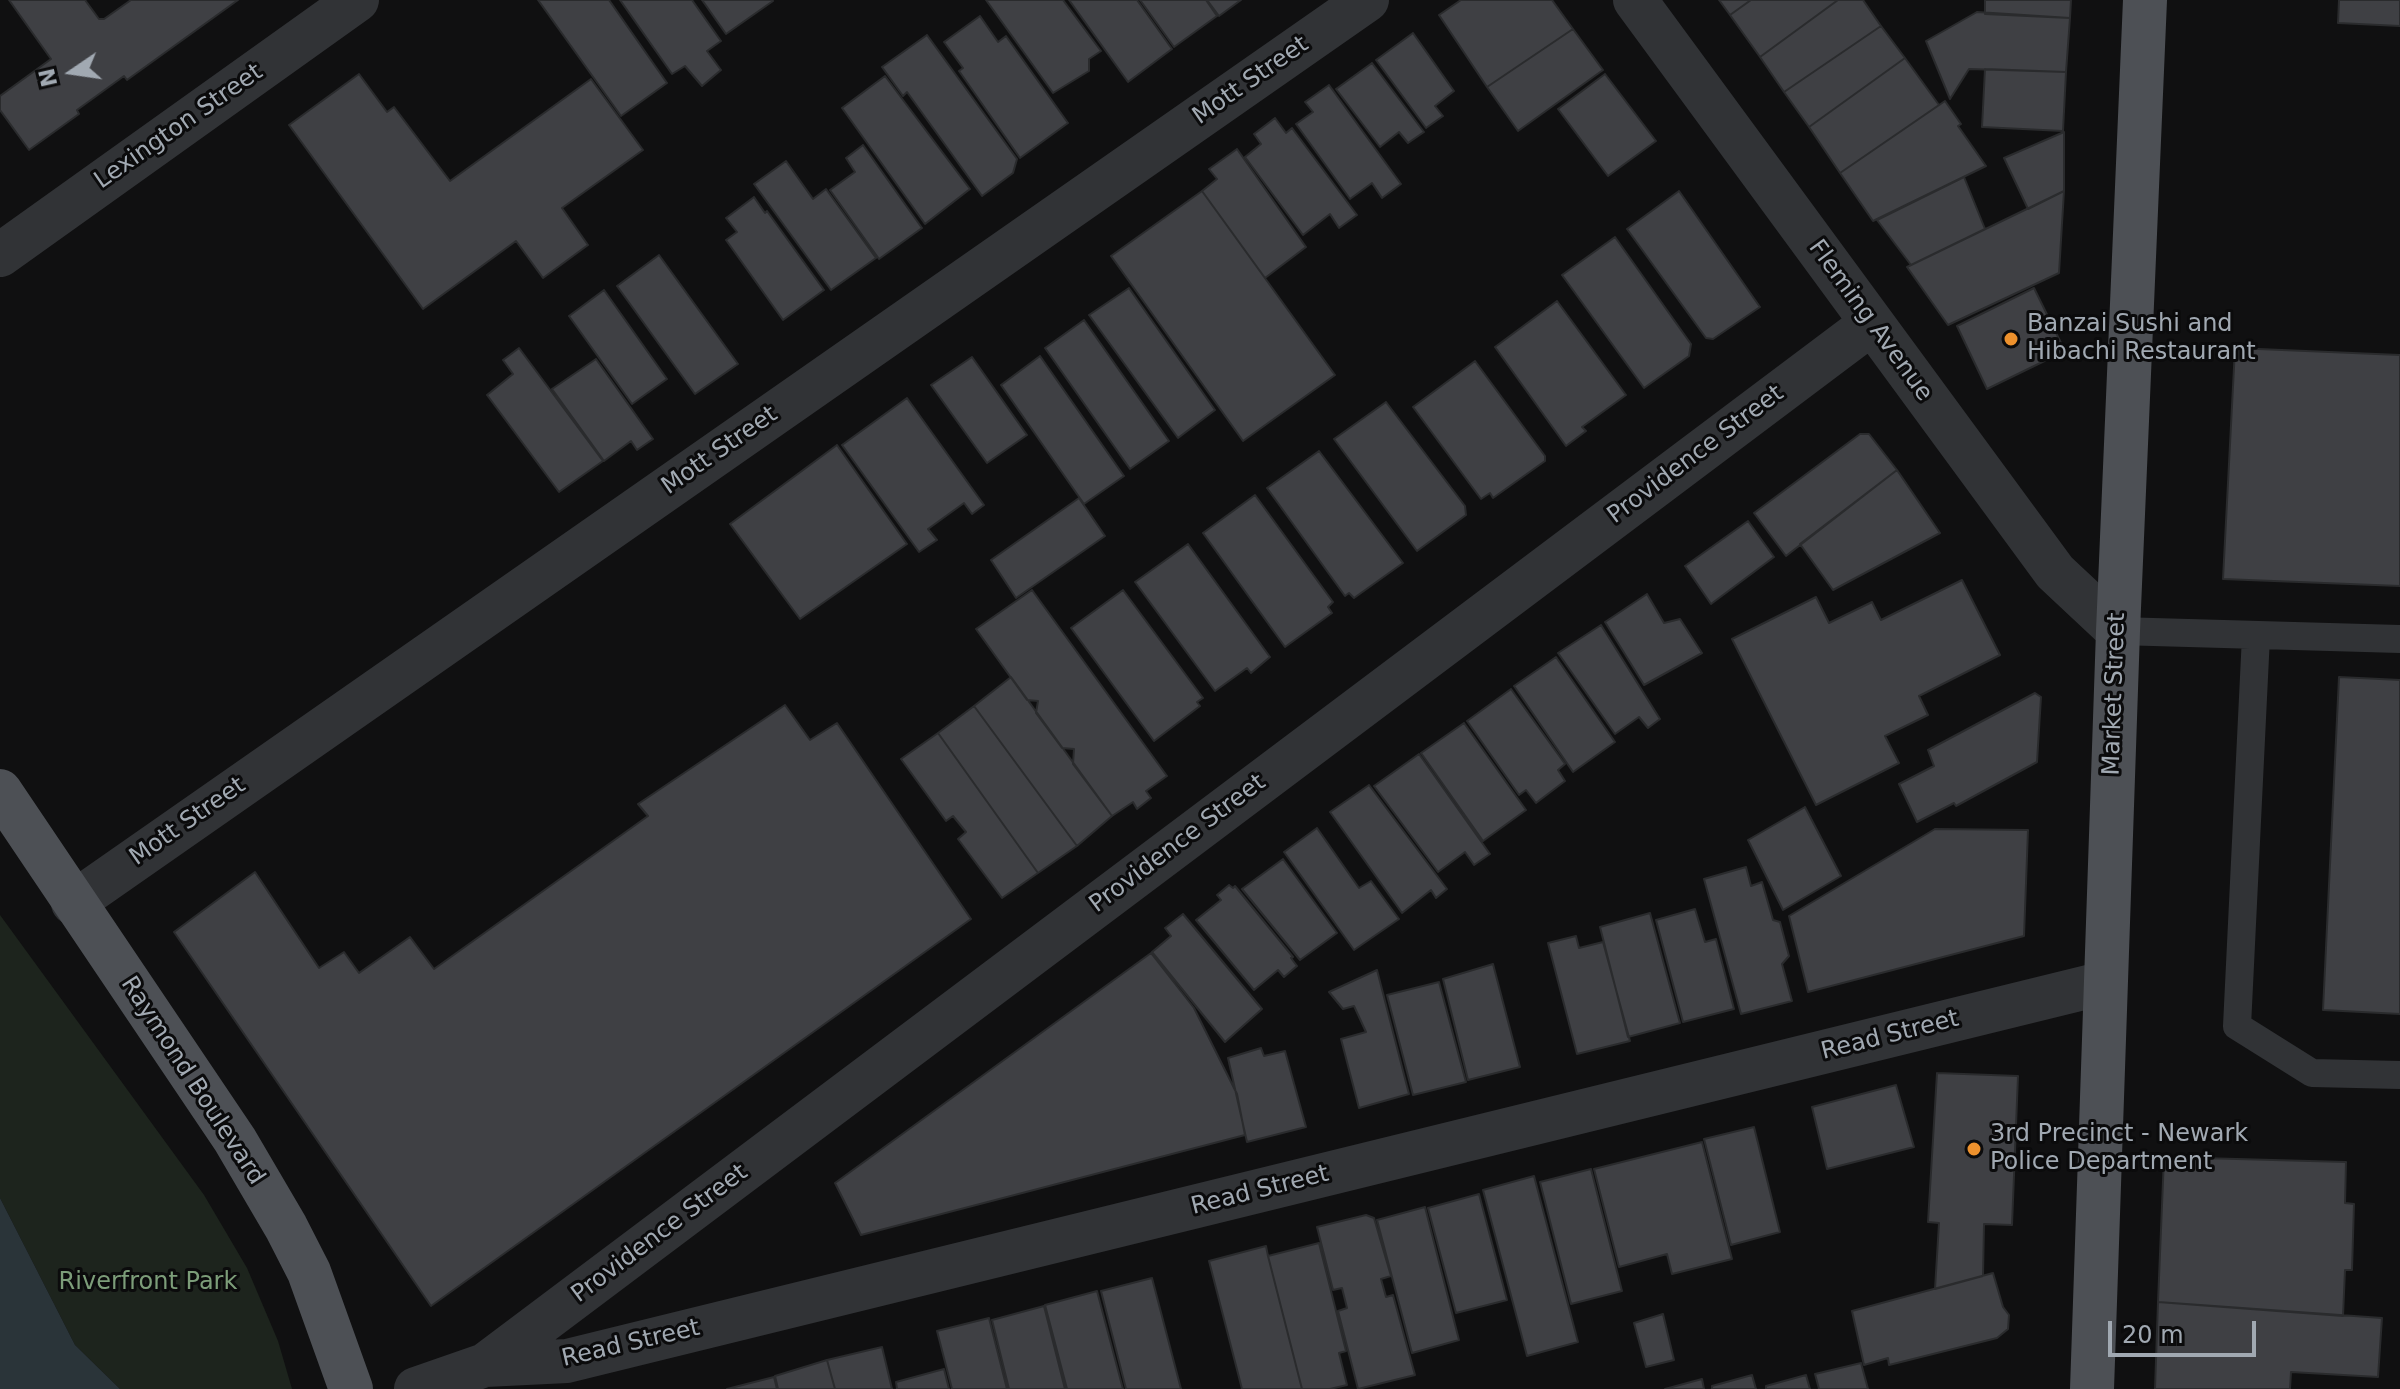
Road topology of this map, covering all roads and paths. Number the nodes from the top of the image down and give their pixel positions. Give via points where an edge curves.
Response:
1 (357, 0) edge
2 (1367, 0) edge
3 (1635, 0) edge
4 (2145, 0) edge
5 (0, 255) edge
6 (1872, 323) junction
7 (2118, 631) junction
8 (2256, 636) junction
9 (2400, 639) edge
10 (0, 791) edge
11 (73, 903) junction
12 (2104, 983) junction
13 (2400, 1075) edge
14 (485, 1365) junction
15 (351, 1389) edge
16 (416, 1389) edge
17 (2092, 1389) edge

1 - 5 street, Lexington Street
2 - 11 street, Mott Street
3 - 6 street, Fleming Avenue
4 - 7 main road, Market Street
6 - 7 street, Fleming Avenue via 2055,572
6 - 14 street, Providence Street
7 - 8 lane
7 - 12 main road, Market Street
8 - 9 lane
8 - 13 lane via 2237,1026 2312,1073
10 - 11 main road, Raymond Boulevard
11 - 15 main road, Raymond Boulevard via 235,1140 286,1227 309,1272
12 - 14 street, Read Street via 567,1361
12 - 17 main road, Market Street
14 - 16 street, Read Street

